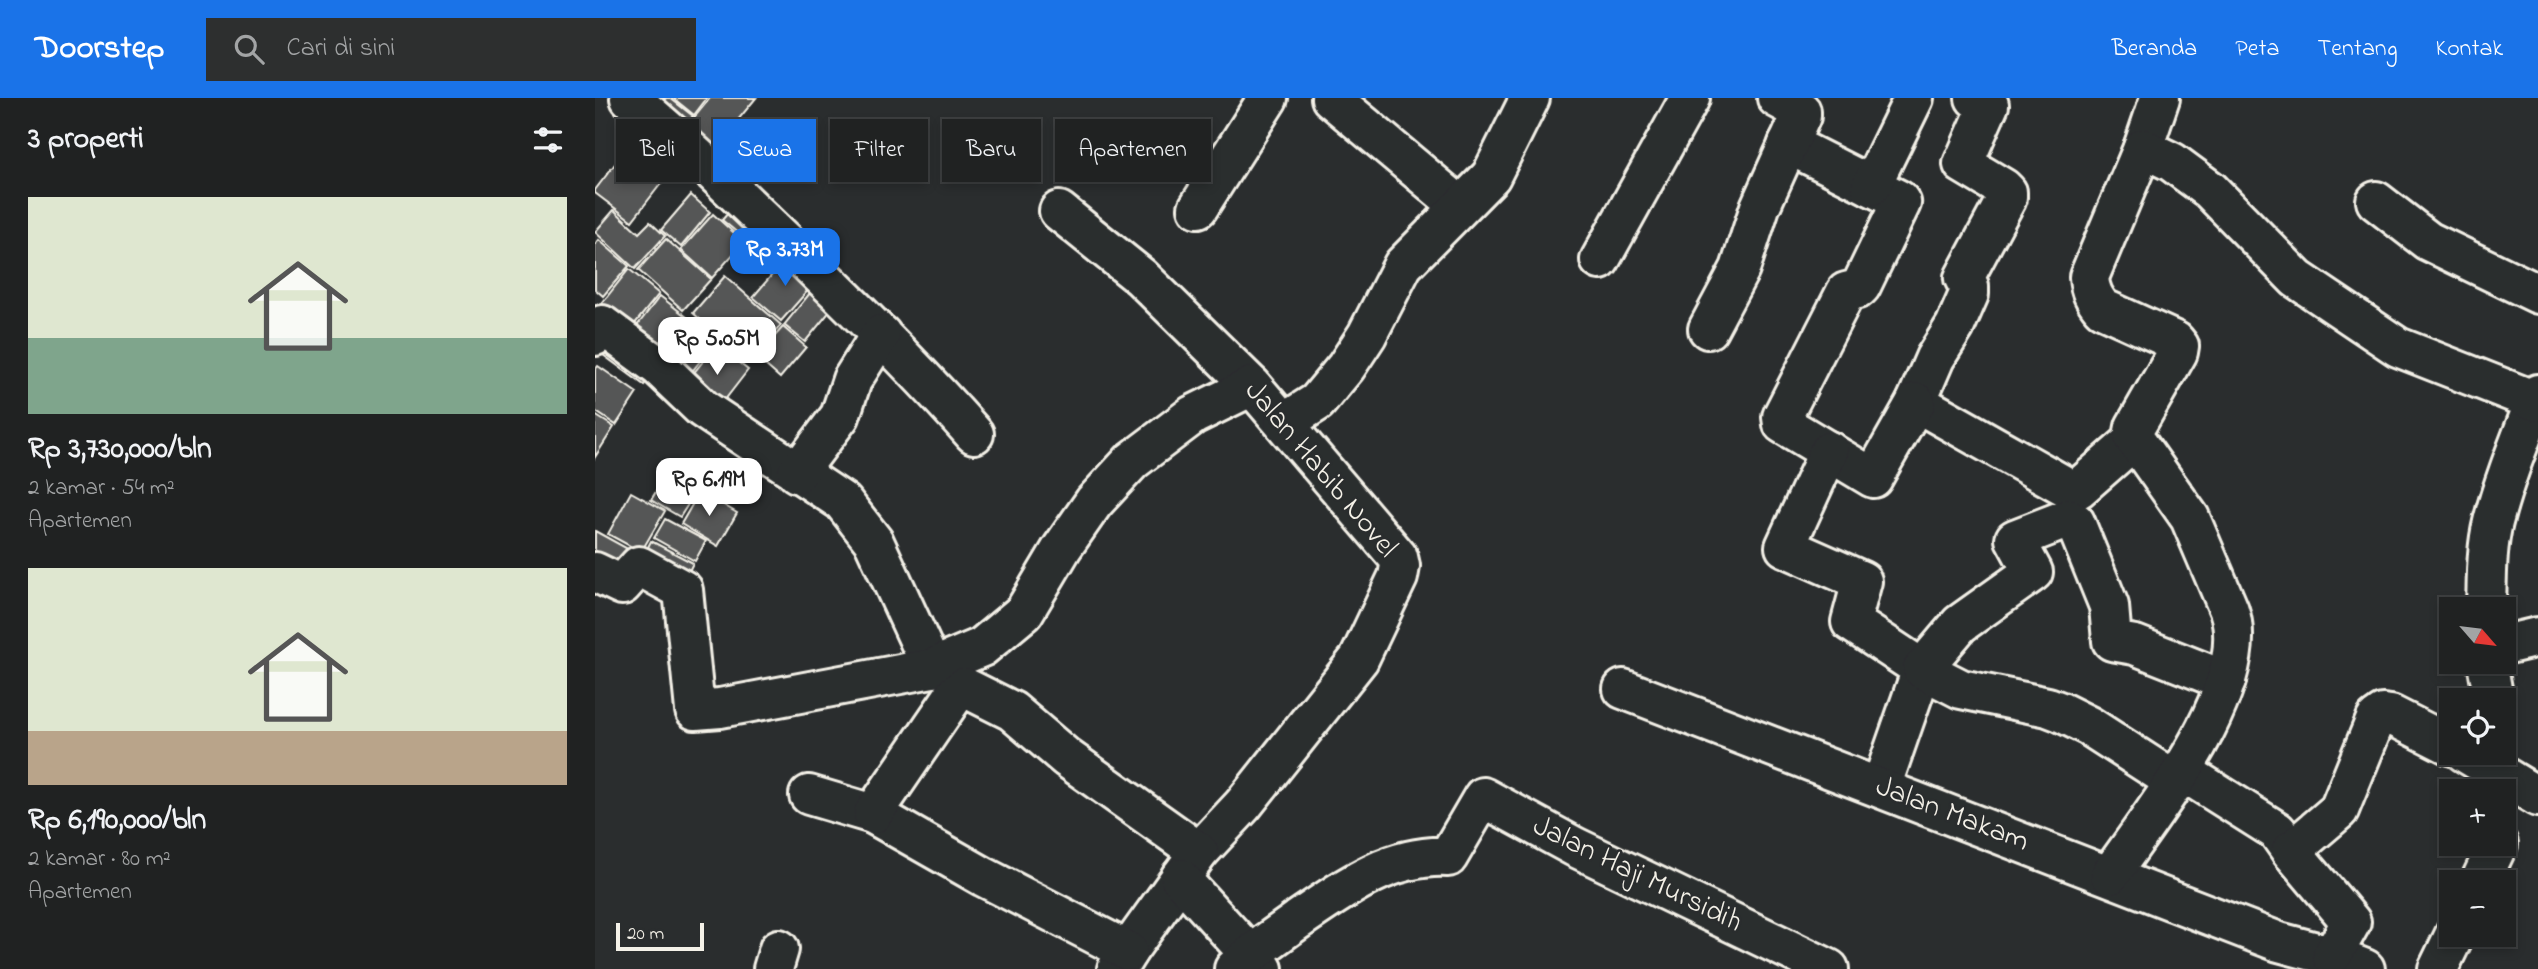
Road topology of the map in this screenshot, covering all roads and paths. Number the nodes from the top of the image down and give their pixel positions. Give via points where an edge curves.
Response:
1 (630, 98) edge
2 (1268, 98) edge
3 (1331, 98) edge
4 (1531, 98) edge
5 (1690, 98) edge
6 (1777, 98) edge
7 (1914, 98) edge
8 (1975, 98) edge
9 (2160, 98) edge
10 (1788, 144) junction
11 (2142, 151) junction
12 (1871, 186) junction
13 (2377, 201) dead end
14 (1460, 206) junction
15 (1198, 208) dead end
16 (1059, 211) dead end
17 (1600, 260) dead end
18 (2538, 294) edge
19 (1708, 328) dead end
20 (881, 334) junction
21 (595, 336) edge
22 (1252, 386) junction
23 (2537, 399) edge
24 (1916, 402) junction
25 (1284, 424) junction
26 (974, 434) dead end
27 (2134, 440) junction
28 (1829, 451) junction
29 (797, 472) junction
30 (595, 572) edge
31 (2486, 597) edge
32 (2538, 637) edge
33 (2517, 642) edge
34 (932, 668) junction
35 (1922, 669) junction
36 (2226, 681) junction
37 (1623, 689) dead end
38 (2439, 738) edge
39 (2488, 765) edge
40 (2174, 781) junction
41 (1881, 788) junction
42 (809, 795) dead end
43 (2538, 797) edge
44 (873, 814) junction
45 (2291, 851) junction
46 (1189, 865) junction
47 (2110, 875) junction
48 (2449, 947) edge
49 (2271, 956) edge
50 (1122, 960) edge
51 (2349, 962) edge
52 (1249, 964) edge
53 (1829, 969) edge
54 (2438, 969) edge

1 - 20 street
2 - 15 street
3 - 14 street
4 - 14 street via 1491,176
5 - 17 street
6 - 10 street via 1802,112
7 - 12 street
8 - 24 street via 1989,105 1963,164 2003,188 2007,198 1964,278 1969,294
9 - 11 street
10 - 12 street
10 - 19 street via 1760,207 1740,269
11 - 23 street via 2172,162 2210,190 2297,279 2398,347
11 - 27 street via 2089,277 2094,299 2102,308 2179,346 2135,427
12 - 28 street via 1899,200 1899,207 1861,286 1846,292 1782,417 1784,426
13 - 18 street via 2428,240
14 - 25 street via 1403,265 1346,367 1317,402
16 - 22 street, Jalan Habib Novel via 1141,277
20 - 26 street
20 - 29 street via 852,380 840,416
21 - 29 street via 602,325 659,367 703,409
22 - 25 street, Jalan Habib Novel
22 - 34 street via 1193,415 1132,461 1094,502 1024,611 982,647
23 - 31 street via 2493,524
24 - 27 street via 2072,490
24 - 28 street via 1873,478
25 - 46 street, Jalan Habib Novel via 1398,557 1398,577 1359,659
27 - 36 street via 2190,518 2233,622 2234,644
28 - 35 street via 1785,547 1862,581 1851,622
29 - 34 street via 843,502 874,542
30 - 34 street via 622,585 639,566 683,590 695,710
32 - 33 street
35 - 36 street via 1960,624 2033,572 2015,539 2070,518 2109,606 2112,641 2134,645
35 - 40 street via 1961,689 2061,712
35 - 41 street
36 - 40 street via 2211,720
37 - 41 street, Jalan Makam
38 - 45 street via 2391,715 2376,719 2339,810
39 - 43 street
40 - 45 street via 2193,778 2277,831
40 - 47 street
41 - 47 street, Jalan Makam
42 - 44 street
44 - 46 street via 964,687 1012,711
44 - 50 street
45 - 51 street via 2351,922
46 - 50 street, Jalan Habib Novel
46 - 52 street
47 - 49 street, Jalan Makam
48 - 54 street
49 - 51 street, Jalan Makam
52 - 53 street, Jalan Haji Mursidih via 1348,885 1395,864 1424,856 1448,857 1483,797 1575,848

